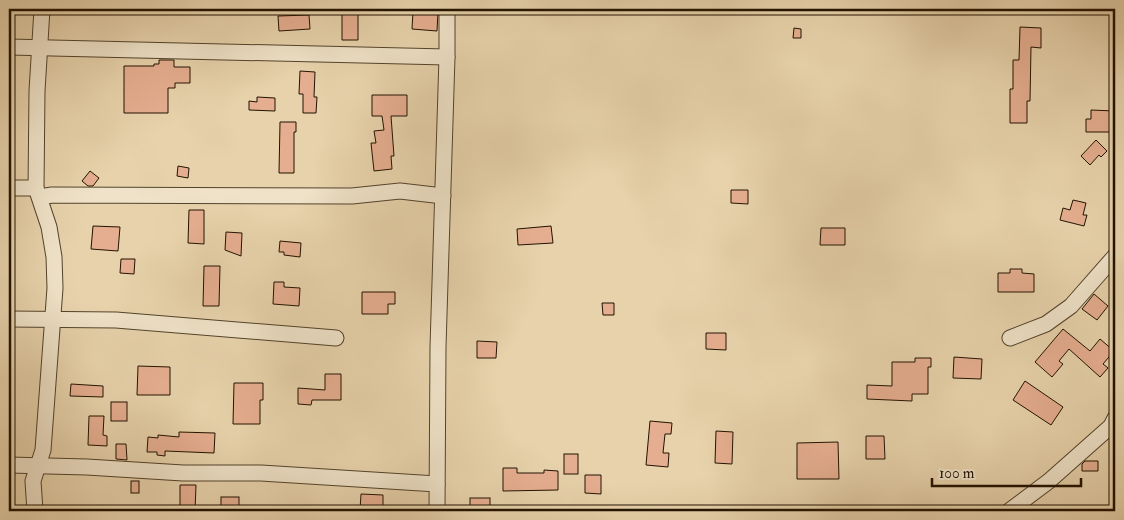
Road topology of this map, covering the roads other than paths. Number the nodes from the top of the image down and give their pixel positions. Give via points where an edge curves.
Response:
1 (42, 9) edge
2 (447, 9) edge
3 (9, 47) edge
4 (39, 48) junction
5 (447, 58) junction
6 (9, 188) edge
7 (38, 193) junction
8 (443, 196) junction
9 (1115, 256) edge
10 (9, 319) edge
11 (53, 320) junction
12 (336, 338) dead end
13 (1010, 338) dead end
14 (1114, 424) edge
15 (9, 465) edge
16 (39, 466) junction
17 (437, 484) junction
18 (34, 511) edge
19 (437, 511) edge
20 (1009, 511) edge

1 - 4 street
2 - 5 street
3 - 4 street
4 - 5 street
4 - 7 street
5 - 8 street
6 - 7 street
7 - 8 street via 213,197 352,196 400,191
7 - 11 street via 54,257
8 - 17 street
9 - 13 street via 1071,306 1046,324
10 - 11 street
11 - 12 street via 125,321
11 - 16 street
14 - 20 street
15 - 16 street
16 - 17 street via 261,473
16 - 18 street via 33,481
17 - 19 street

